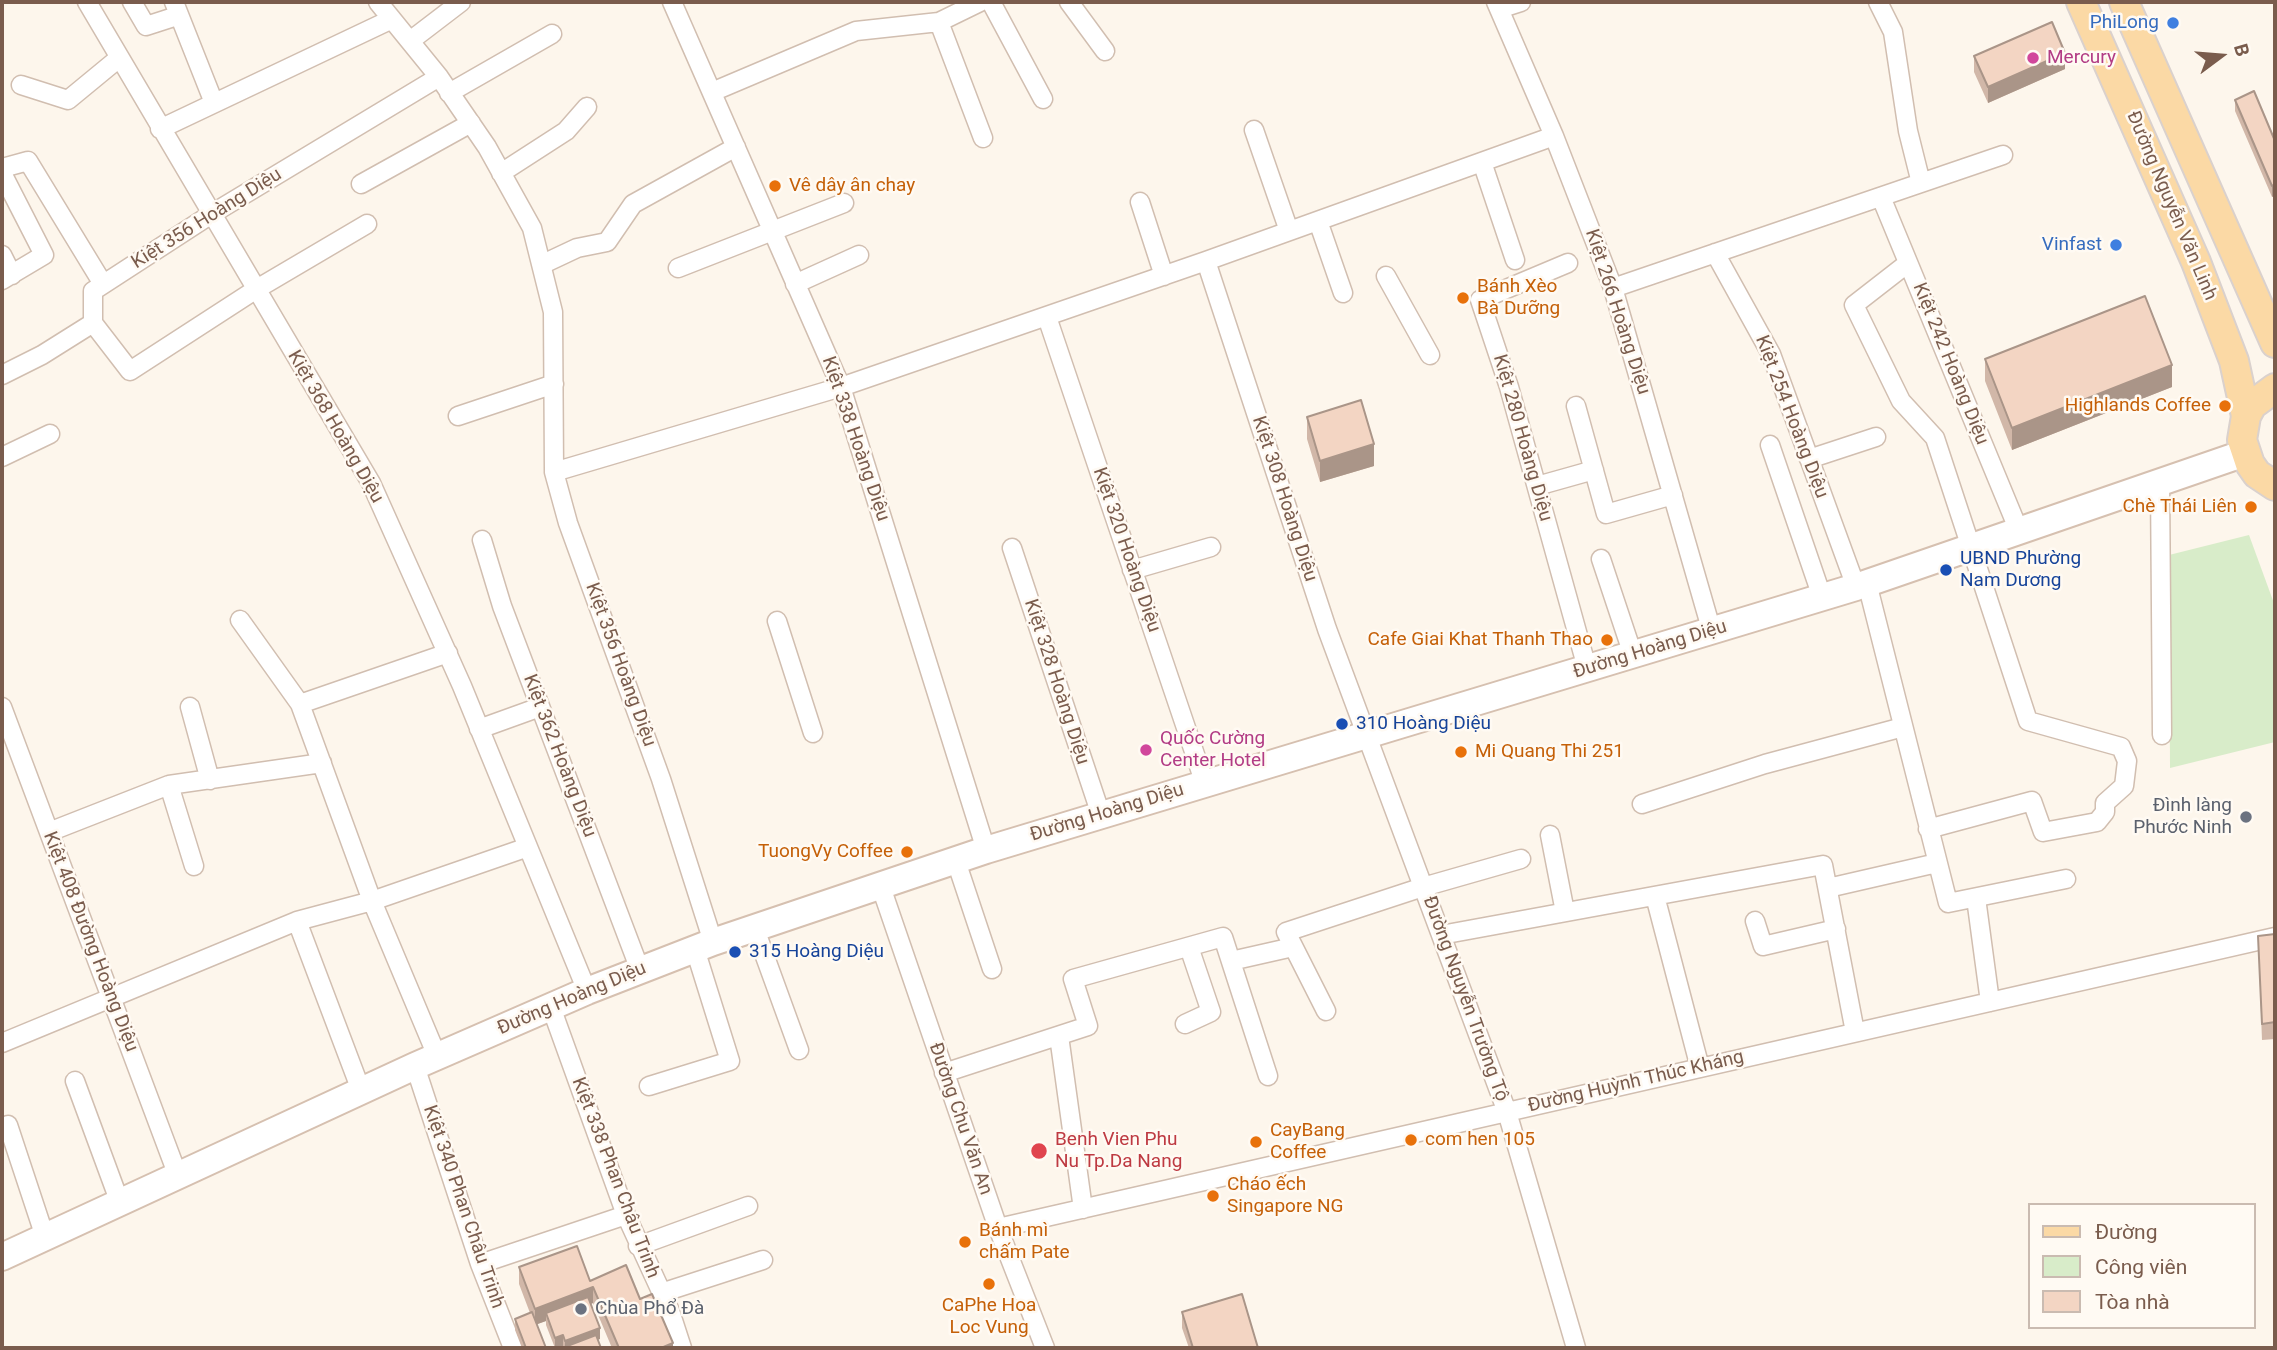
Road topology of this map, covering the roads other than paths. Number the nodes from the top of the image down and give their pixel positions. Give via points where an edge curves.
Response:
1 (87, 2) edge
2 (132, 2) edge
3 (378, 2) edge
4 (461, 2) edge
5 (672, 2) edge
6 (991, 2) edge
7 (1069, 2) edge
8 (1521, 2) edge
9 (1878, 2) edge
10 (2081, 2) edge
11 (2124, 2) edge
12 (969, 4) edge
13 (1497, 5) edge
14 (176, 9) edge
15 (392, 19) junction
16 (939, 22) junction
17 (552, 34) dead end
18 (410, 41) junction
19 (1104, 51) dead end
20 (120, 58) junction
21 (439, 77) junction
22 (21, 85) dead end
23 (712, 92) junction
24 (449, 93) junction
25 (1043, 99) dead end
26 (214, 103) junction
27 (587, 107) dead end
28 (471, 124) junction
29 (160, 129) junction
30 (1254, 130) dead end
31 (1554, 136) junction
32 (983, 138) dead end
33 (736, 147) junction
34 (2003, 155) dead end
35 (1482, 162) junction
36 (2, 170) edge
37 (502, 173) junction
38 (1921, 183) junction
39 (361, 184) dead end
40 (1881, 197) junction
41 (1140, 202) dead end
42 (844, 203) dead end
43 (210, 215) junction
44 (1318, 221) junction
45 (368, 225) dead end
46 (1289, 231) junction
47 (773, 232) junction
48 (1715, 253) junction
49 (2, 255) edge
50 (859, 255) dead end
51 (1515, 260) dead end
52 (1206, 261) junction
53 (1568, 263) dead end
54 (543, 264) junction
55 (1909, 264) junction
56 (678, 268) dead end
57 (1164, 276) junction
58 (1386, 276) dead end
59 (7, 278) edge
60 (103, 284) junction
61 (795, 284) junction
62 (1613, 288) junction
63 (255, 290) junction
64 (1343, 293) dead end
65 (1047, 317) junction
66 (93, 323) junction
67 (2275, 343) edge
68 (1430, 355) dead end
69 (2, 375) edge
70 (554, 384) junction
71 (841, 387) junction
72 (2275, 388) edge
73 (1576, 406) dead end
74 (458, 416) dead end
75 (2246, 416) junction
76 (50, 434) dead end
77 (1876, 437) dead end
78 (1770, 445) dead end
79 (2245, 453) junction
80 (2, 457) edge
81 (1809, 458) junction
82 (1594, 470) junction
83 (555, 472) junction
84 (2160, 482) junction
85 (1537, 486) junction
86 (2275, 486) edge
87 (1673, 495) junction
88 (2019, 531) junction
89 (482, 540) dead end
90 (1211, 547) dead end
91 (1012, 548) dead end
92 (1970, 548) junction
93 (1601, 559) dead end
94 (1132, 570) junction
95 (1861, 585) junction
96 (1822, 597) junction
97 (240, 620) dead end
98 (777, 621) dead end
99 (1712, 632) junction
100 (447, 653) junction
101 (1633, 655) junction
102 (1587, 668) junction
103 (300, 704) junction
104 (2, 707) edge
105 (190, 707) dead end
106 (540, 707) junction
107 (1903, 727) junction
108 (479, 729) junction
109 (813, 733) dead end
110 (1367, 734) junction
111 (2162, 735) dead end
112 (322, 763) junction
113 (210, 780) junction
114 (1205, 784) junction
115 (169, 785) junction
116 (1642, 804) dead end
117 (1101, 815) junction
118 (1928, 829) junction
119 (49, 832) junction
120 (1550, 835) dead end
121 (528, 847) junction
122 (986, 850) junction
123 (1521, 859) dead end
124 (956, 861) junction
125 (1937, 863) junction
126 (194, 866) dead end
127 (2066, 879) dead end
128 (881, 887) junction
129 (1423, 887) junction
130 (1828, 888) junction
131 (1655, 896) junction
132 (1976, 898) junction
133 (372, 901) junction
134 (1565, 912) junction
135 (296, 921) junction
136 (1755, 921) dead end
137 (755, 929) junction
138 (1836, 929) junction
139 (1441, 934) junction
140 (2275, 937) edge
141 (704, 945) junction
142 (1189, 947) junction
143 (1293, 947) junction
144 (1231, 961) junction
145 (992, 969) dead end
146 (640, 970) junction
147 (587, 991) junction
148 (111, 1000) junction
149 (1990, 1002) junction
150 (551, 1007) junction
151 (1326, 1011) dead end
152 (1185, 1024) dead end
153 (1856, 1032) junction
154 (1059, 1036) junction
155 (2, 1043) edge
156 (799, 1050) dead end
157 (426, 1061) junction
158 (1700, 1068) junction
159 (944, 1073) junction
160 (1268, 1076) dead end
161 (75, 1081) dead end
162 (649, 1086) dead end
163 (362, 1093) junction
164 (1507, 1112) junction
165 (8, 1125) dead end
166 (178, 1176) junction
167 (120, 1203) junction
168 (748, 1206) dead end
169 (1083, 1209) junction
170 (626, 1215) junction
171 (998, 1228) junction
172 (45, 1237) junction
173 (638, 1246) junction
174 (2, 1257) edge
175 (763, 1260) dead end
176 (481, 1264) junction
177 (661, 1293) junction
178 (513, 1348) edge
179 (682, 1348) edge
180 (1045, 1348) edge
181 (1576, 1348) edge

1 - 20 street, Kiệt 368 Hoàng Diệu
2 - 14 street via 146,26
3 - 15 street, Kiệt 356 Hoàng Diệu
4 - 18 street
5 - 23 street, Kiệt 338 Hoàng Diệu
6 - 25 street
7 - 19 street
8 - 13 street
9 - 38 street via 1893,33
10 - 75 main road, Đường Nguyễn Văn Linh via 2196,262 2234,361
11 - 67 main road, Đường Nguyễn Văn Linh
12 - 16 street
13 - 31 street, Kiệt 266 Hoàng Diệu
14 - 26 street
15 - 18 street, Kiệt 356 Hoàng Diệu
15 - 26 street
16 - 23 street via 856,31
16 - 32 street
17 - 24 street
18 - 21 street, Kiệt 356 Hoàng Diệu
20 - 22 street via 68,100
20 - 29 street, Kiệt 368 Hoàng Diệu
21 - 24 street, Kiệt 356 Hoàng Diệu
21 - 43 street, Kiệt 356 Hoàng Diệu
23 - 33 street, Kiệt 338 Hoàng Diệu
24 - 28 street, Kiệt 356 Hoàng Diệu
26 - 29 street
27 - 37 street via 566,131
28 - 37 street, Kiệt 356 Hoàng Diệu
28 - 39 street
29 - 43 street, Kiệt 368 Hoàng Diệu
30 - 46 street
31 - 35 street
31 - 62 street, Kiệt 266 Hoàng Diệu
33 - 47 street, Kiệt 338 Hoàng Diệu
33 - 54 street via 633,204 607,242 577,248
34 - 38 street
35 - 44 street
35 - 51 street
36 - 59 street via 44,255
36 - 60 street via 28,161
37 - 54 street, Kiệt 356 Hoàng Diệu via 532,228
38 - 40 street
40 - 48 street
40 - 55 street, Kiệt 242 Hoàng Diệu
41 - 57 street
42 - 47 street
43 - 60 street, Kiệt 356 Hoàng Diệu
43 - 63 street, Kiệt 368 Hoàng Diệu
44 - 46 street
44 - 64 street
45 - 63 street
46 - 52 street
47 - 56 street
47 - 61 street, Kiệt 338 Hoàng Diệu
48 - 62 street
48 - 81 street, Kiệt 254 Hoàng Diệu via 1771,354
49 - 59 street
50 - 61 street
52 - 57 street
52 - 110 street, Kiệt 308 Hoàng Diệu via 1326,629
53 - 85 street, Kiệt 280 Hoàng Diệu via 1480,300
54 - 70 street, Kiệt 356 Hoàng Diệu via 553,312
55 - 88 street, Kiệt 242 Hoàng Diệu
55 - 92 street via 1854,305 1902,401 1935,438
57 - 65 street
58 - 68 street
60 - 66 street via 93,291
61 - 71 street, Kiệt 338 Hoàng Diệu
62 - 87 street, Kiệt 266 Hoàng Diệu
63 - 66 street via 130,371
63 - 100 street, Kiệt 368 Hoàng Diệu via 371,483
65 - 71 street
65 - 94 street, Kiệt 320 Hoàng Diệu
66 - 69 street
70 - 74 street
70 - 83 street, Kiệt 356 Hoàng Diệu
71 - 83 street
71 - 122 street, Kiệt 338 Hoàng Diệu
72 - 75 main road via 2261,396
73 - 82 street
75 - 79 main road, Đường Nguyễn Văn Linh
76 - 80 street
77 - 81 street
78 - 96 street
79 - 84 main road, Đường Hoàng Diệu
79 - 86 main road via 2257,474
81 - 95 street, Kiệt 254 Hoàng Diệu
82 - 85 street
82 - 87 street via 1606,514
83 - 141 street, Kiệt 356 Hoàng Diệu via 568,523 661,779
84 - 88 main road, Đường Hoàng Diệu
84 - 111 street
85 - 102 street, Kiệt 280 Hoàng Diệu
87 - 99 street, Kiệt 266 Hoàng Diệu
88 - 92 main road, Đường Hoàng Diệu
89 - 106 street, Kiệt 362 Hoàng Diệu
90 - 94 street
91 - 117 street, Kiệt 328 Hoàng Diệu
92 - 95 main road, Đường Hoàng Diệu
92 - 118 street via 2028,721 2121,747 2127,761 2124,786 2105,803 2105,812 2096,822 2043,832 2032,801
93 - 101 street
94 - 114 street, Kiệt 320 Hoàng Diệu
95 - 96 main road, Đường Hoàng Diệu
95 - 107 street, Kiệt 254 Hoàng Diệu
96 - 99 main road, Đường Hoàng Diệu
97 - 103 street, Kiệt 340 Phan Châu Trinh
98 - 109 street
99 - 101 main road, Đường Hoàng Diệu
100 - 103 street
100 - 108 street, Kiệt 368 Hoàng Diệu
101 - 102 main road, Đường Hoàng Diệu
102 - 110 main road, Đường Hoàng Diệu
103 - 112 street, Kiệt 340 Phan Châu Trinh
104 - 119 street, Kiệt 408 Đường Hoàng Diệu
105 - 113 street
106 - 108 street
106 - 146 street, Kiệt 362 Hoàng Diệu
107 - 116 street via 1765,764
107 - 118 street, Kiệt 254 Hoàng Diệu
108 - 121 street, Kiệt 368 Hoàng Diệu
110 - 114 main road, Đường Hoàng Diệu
110 - 129 street, Đường Nguyễn Trường Tộ
112 - 113 street
112 - 133 street, Kiệt 340 Phan Châu Trinh
113 - 115 street
114 - 117 main road, Đường Hoàng Diệu
115 - 119 street
115 - 126 street
117 - 122 main road, Đường Hoàng Diệu
118 - 125 street, Kiệt 254 Hoàng Diệu
119 - 148 street, Kiệt 408 Đường Hoàng Diệu
120 - 134 street
121 - 133 street
121 - 147 street, Kiệt 368 Hoàng Diệu
122 - 124 main road, Đường Hoàng Diệu
123 - 129 street
124 - 128 main road, Đường Hoàng Diệu
124 - 145 street
125 - 130 street
125 - 132 street, Kiệt 254 Hoàng Diệu via 1948,903
127 - 132 street
128 - 137 main road, Đường Hoàng Diệu
128 - 159 street, Đường Chu Văn An
129 - 139 street, Đường Nguyễn Trường Tộ
129 - 143 street via 1286,932
130 - 131 street via 1823,866
130 - 138 street
131 - 134 street
131 - 158 street
132 - 149 street
133 - 135 street
133 - 157 street, Kiệt 340 Phan Châu Trinh
134 - 139 street
135 - 148 street
135 - 163 street
136 - 138 street via 1763,946
137 - 141 main road, Đường Hoàng Diệu
137 - 156 street
138 - 153 street
139 - 164 street, Đường Nguyễn Trường Tộ
140 - 149 street, Đường Huỳnh Thúc Kháng
141 - 146 main road, Đường Hoàng Diệu
141 - 162 street, Kiệt 356 Hoàng Diệu via 730,1061
142 - 144 street via 1223,937
142 - 152 street via 1211,1012
142 - 154 street via 1073,979 1088,1026
143 - 144 street
143 - 151 street
144 - 160 street
146 - 147 main road, Đường Hoàng Diệu
147 - 150 main road, Đường Hoàng Diệu
148 - 155 street
148 - 166 street, Kiệt 408 Đường Hoàng Diệu
149 - 153 street, Đường Huỳnh Thúc Kháng
150 - 157 main road, Đường Hoàng Diệu
150 - 170 street, Kiệt 338 Phan Châu Trinh
153 - 158 street, Đường Huỳnh Thúc Kháng
154 - 159 street
154 - 169 street
157 - 163 main road, Đường Hoàng Diệu
157 - 176 street, Kiệt 340 Phan Châu Trinh
158 - 164 street, Đường Huỳnh Thúc Kháng
159 - 171 street, Đường Chu Văn An
161 - 167 street
163 - 166 main road, Đường Hoàng Diệu
164 - 169 street, Đường Huỳnh Thúc Kháng
164 - 181 street, Đường Nguyễn Trường Tộ
165 - 172 street
166 - 167 main road, Đường Hoàng Diệu
167 - 172 main road, Đường Hoàng Diệu
168 - 173 street
169 - 171 street, Đường Huỳnh Thúc Kháng
170 - 173 street, Kiệt 338 Phan Châu Trinh
170 - 176 street
171 - 180 street, Đường Chu Văn An
172 - 174 main road, Đường Hoàng Diệu
173 - 177 street, Kiệt 338 Phan Châu Trinh
175 - 177 street
176 - 178 street, Kiệt 340 Phan Châu Trinh
177 - 179 street, Kiệt 338 Phan Châu Trinh

